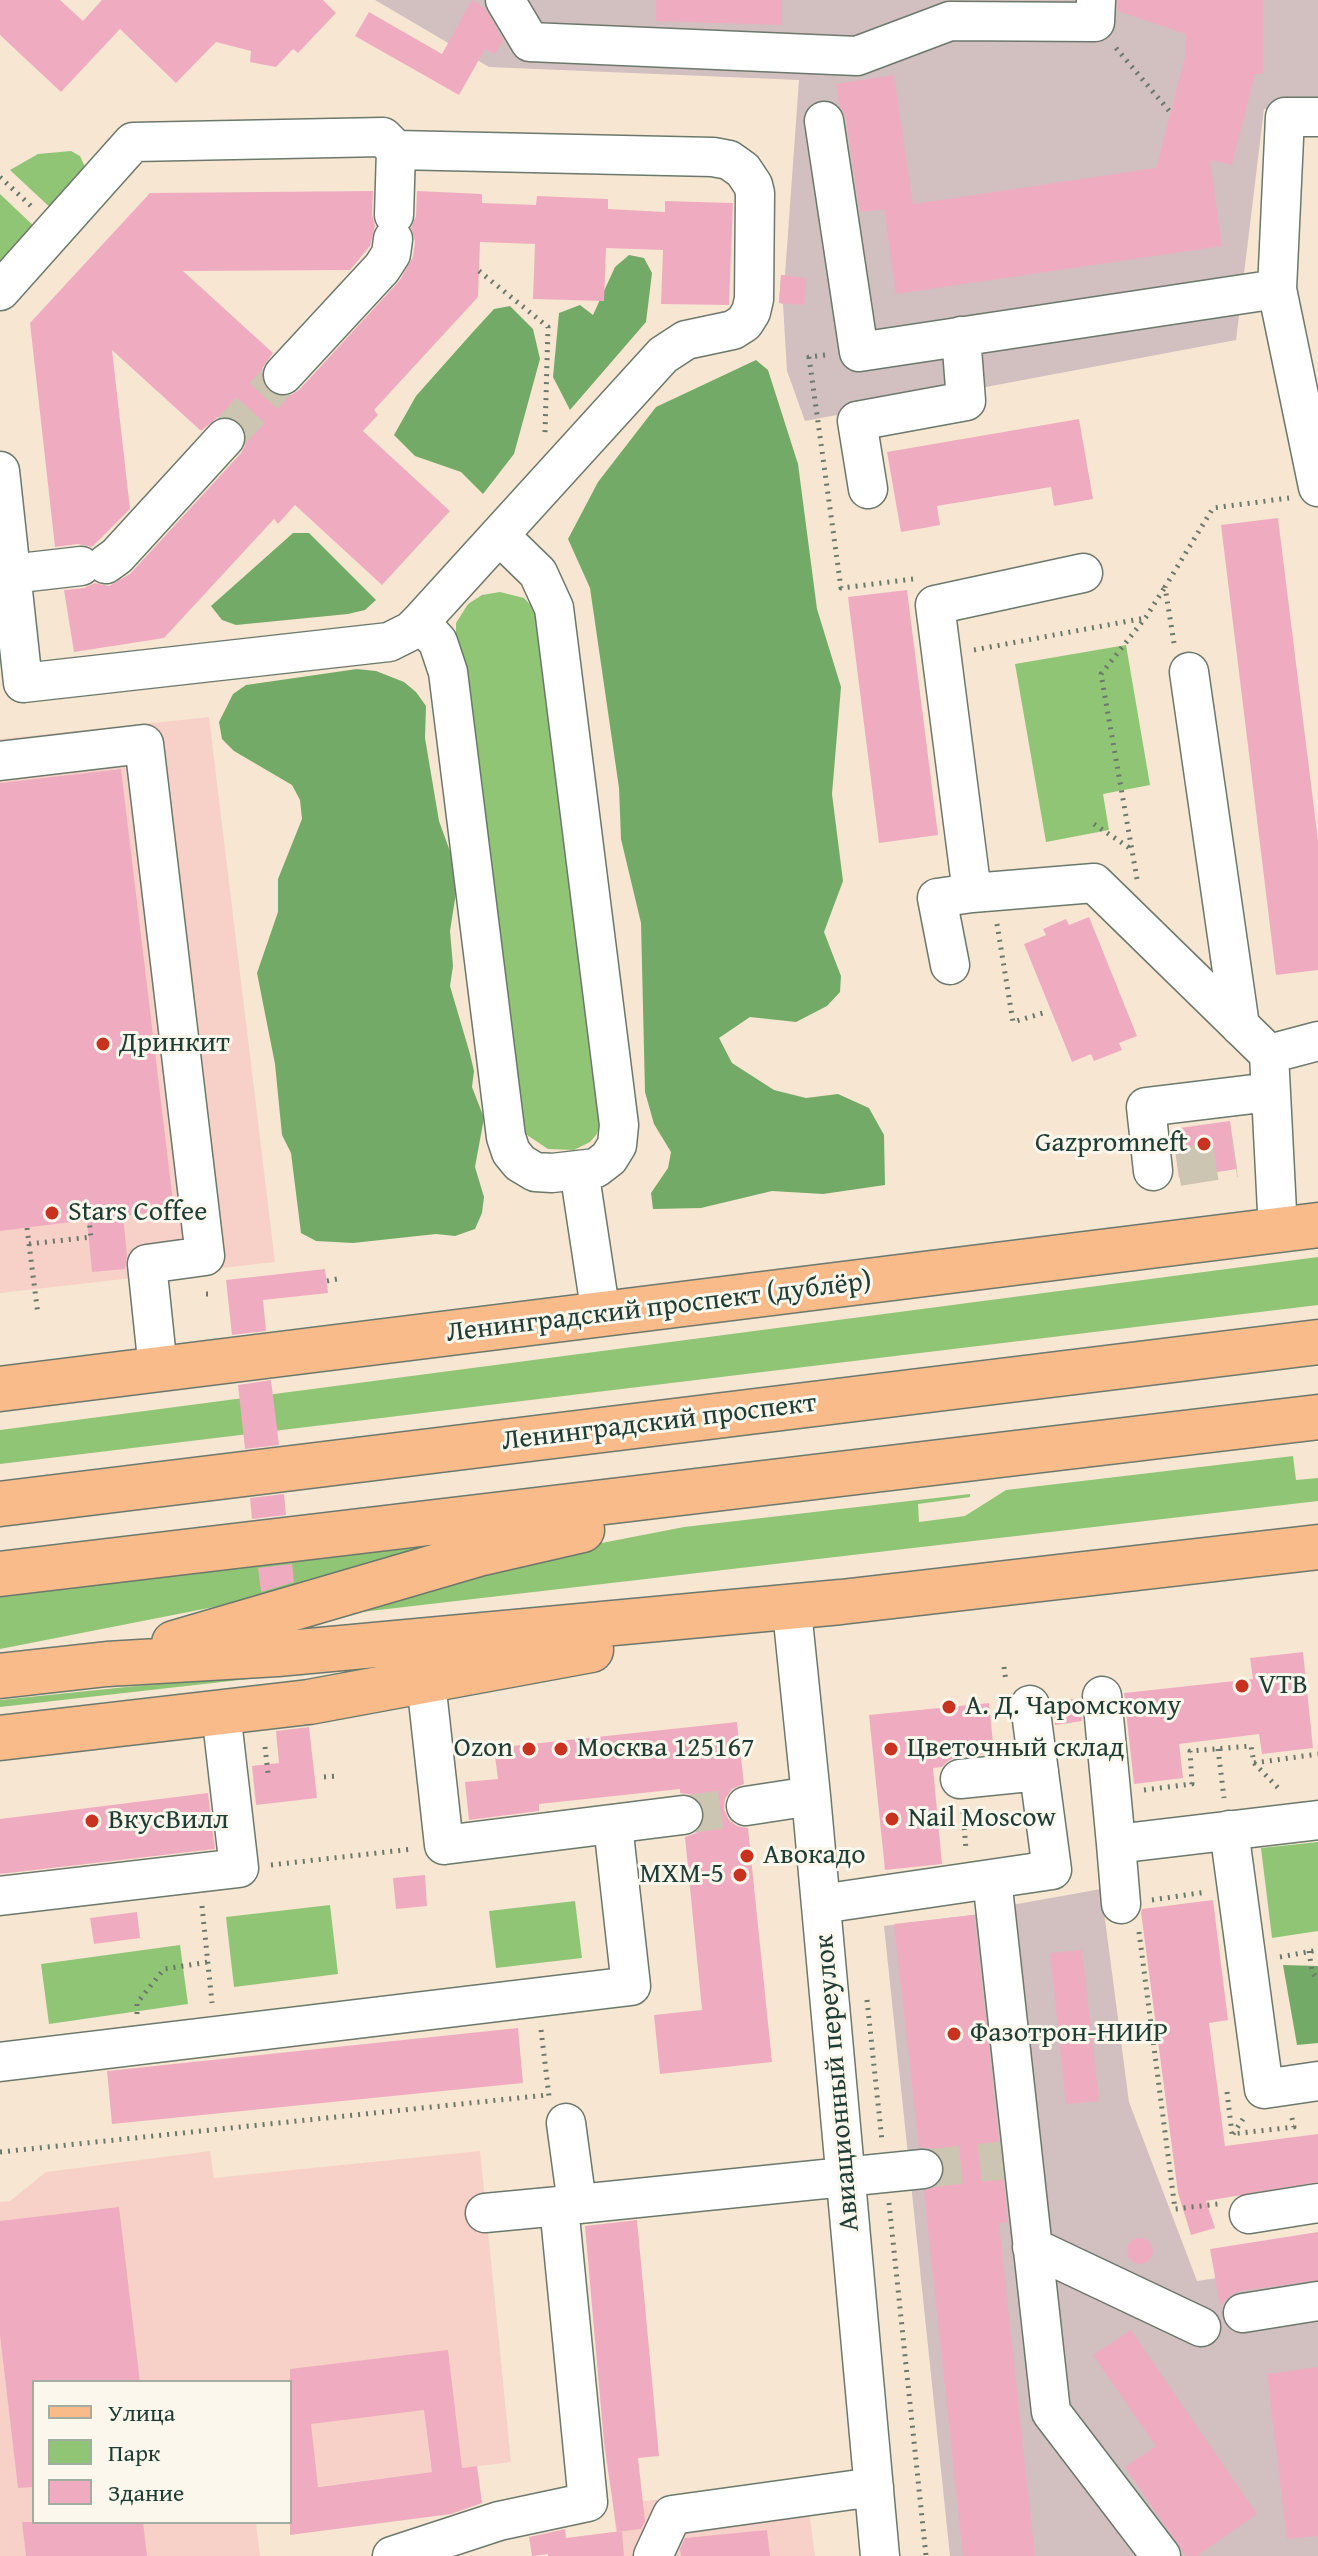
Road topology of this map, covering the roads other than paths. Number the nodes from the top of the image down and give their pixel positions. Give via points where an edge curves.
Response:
1 (505, 0) edge
2 (1096, 11) edge
3 (1318, 117) edge
4 (824, 121) dead end
5 (396, 150) junction
6 (1277, 289) junction
7 (0, 291) edge
8 (961, 336) junction
9 (283, 375) tunnel mouth
10 (225, 438) tunnel mouth
11 (0, 471) edge
12 (868, 489) dead end
13 (1310, 492) edge
14 (499, 535) junction
15 (1083, 573) dead end
16 (11, 574) junction
17 (420, 622) junction
18 (1189, 672) road end
19 (0, 761) edge
20 (982, 892) junction
21 (950, 965) dead end
22 (1240, 1026) junction
23 (1318, 1041) edge
24 (1269, 1054) junction
25 (1270, 1092) junction
26 (579, 1170) junction
27 (1153, 1171) dead end
28 (1306, 1227) edge
29 (601, 1315) junction
30 (1318, 1342) edge
31 (158, 1369) junction
32 (0, 1389) edge
33 (1318, 1417) edge
34 (819, 1477) junction
35 (0, 1504) edge
36 (1318, 1547) edge
37 (0, 1574) edge
38 (841, 1602) junction
39 (792, 1611) junction
40 (107, 1664) junction
41 (0, 1676) edge
42 (426, 1682) junction
43 (1102, 1696) dead end
44 (1030, 1705) dead end
45 (221, 1712) junction
46 (0, 1738) edge
47 (1039, 1771) junction
48 (960, 1779) road end
49 (811, 1796) junction
50 (746, 1806) tunnel mouth
51 (683, 1815) tunnel mouth
52 (1314, 1821) edge
53 (613, 1825) junction
54 (1229, 1830) junction
55 (1116, 1844) junction
56 (980, 1881) junction
57 (0, 1896) edge
58 (1128, 1903) road end
59 (821, 1904) junction
60 (0, 2062) edge
61 (1318, 2081) edge
62 (557, 2109) road end
63 (904, 2172) tunnel mouth
64 (847, 2176) junction
65 (1318, 2203) edge
66 (568, 2205) junction
67 (485, 2213) dead end
68 (1249, 2214) road end
69 (1032, 2247) junction
70 (1318, 2301) edge
71 (1243, 2313) dead end
72 (1201, 2327) dead end
73 (874, 2487) junction
74 (392, 2556) edge
75 (653, 2556) edge
76 (880, 2556) edge
77 (1161, 2556) edge

1 - 2 street via 530,42 857,56 950,21
3 - 6 street via 1285,117
4 - 8 street via 859,352
5 - 7 street via 383,137 133,142
5 - 9 street via 391,254
5 - 14 street via 713,157 737,165 753,185 754,299 744,323 721,334 686,340 663,355
6 - 8 street
6 - 13 street
8 - 12 street via 966,401 857,421
10 - 16 street via 117,556 94,565
11 - 16 street
14 - 17 street
14 - 26 street via 538,573 556,623 619,1125 609,1158 596,1168
15 - 20 street via 935,605
16 - 17 street via 23,683 377,644 400,638
17 - 26 street via 438,642 448,672 506,1137 520,1163 535,1172
18 - 22 street
19 - 31 street via 144,744 205,1256 147,1264
20 - 21 street via 937,898
20 - 22 street via 1094,883
22 - 24 street
23 - 24 street
24 - 25 street
25 - 27 street via 1146,1107
25 - 28 street
26 - 29 street
28 - 29 main road, Ленинградский проспект (дублёр)
29 - 31 main road, Ленинградский проспект (дублёр)
30 - 35 main road, Ленинградский проспект
31 - 32 main road, Ленинградский проспект (дублёр)
33 - 34 main road
34 - 37 main road
34 - 40 main road via 482,1553
36 - 38 main road
38 - 39 main road
38 - 40 main road via 277,1654
39 - 42 main road
39 - 49 street, Авиационный переулок
40 - 41 main road
42 - 45 main road
42 - 53 street via 444,1845
43 - 55 street
44 - 47 street
45 - 46 main road
45 - 57 street via 239,1868
47 - 48 street
47 - 56 street via 1052,1870
49 - 50 street
49 - 59 street, Авиационный переулок
51 - 53 street
52 - 54 street
53 - 60 street via 631,1986
54 - 55 street
54 - 61 street via 1264,2089
55 - 58 street
56 - 59 street
56 - 69 street via 1015,2159
59 - 64 street, Авиационный переулок
62 - 66 street
63 - 64 street
64 - 66 street
64 - 73 street, Авиационный переулок
65 - 68 street
66 - 67 street
66 - 74 street via 588,2502 499,2521
69 - 72 street
69 - 77 street via 1051,2412
70 - 71 street
73 - 75 street via 672,2515
73 - 76 street, Авиационный переулок

